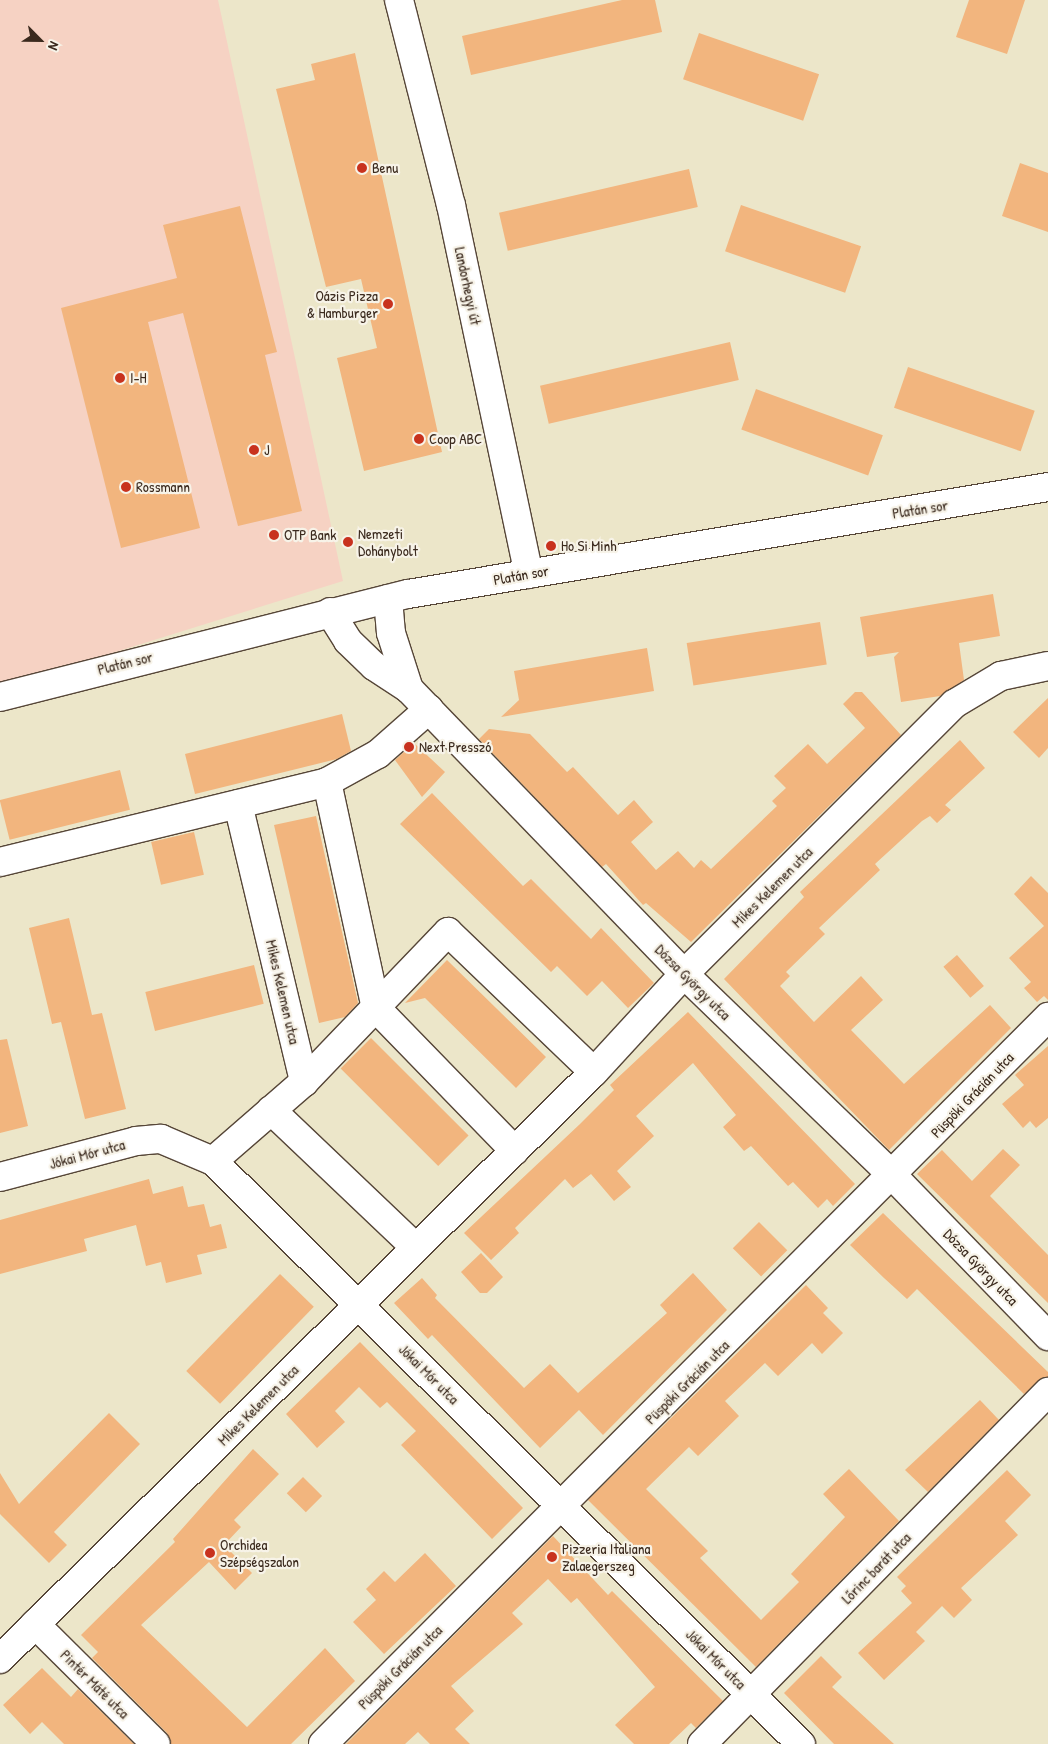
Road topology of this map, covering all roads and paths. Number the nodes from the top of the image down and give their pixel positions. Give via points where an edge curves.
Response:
1 (399, 0) edge
2 (1048, 487) edge
3 (529, 574) junction
4 (388, 599) junction
5 (330, 612) junction
6 (1048, 666) edge
7 (410, 689) junction
8 (0, 696) edge
9 (429, 709) junction
10 (327, 782) junction
11 (238, 804) junction
12 (0, 862) edge
13 (684, 974) junction
14 (376, 1008) junction
15 (1048, 1017) edge
16 (594, 1072) junction
17 (304, 1082) junction
18 (271, 1110) junction
19 (515, 1151) junction
20 (213, 1162) junction
21 (893, 1176) junction
22 (0, 1177) edge
23 (415, 1247) junction
24 (359, 1305) junction
25 (1048, 1336) edge
26 (1048, 1392) edge
27 (562, 1506) junction
28 (35, 1624) junction
29 (0, 1659) edge
30 (752, 1695) junction
31 (156, 1744) edge
32 (323, 1744) edge
33 (702, 1744) edge
34 (801, 1744) edge

1 - 3 street, Landorhegyi út via 451,205
2 - 3 street, Platán sor
3 - 4 street, Platán sor
4 - 5 street, Platán sor
4 - 7 street, Dózsa György utca via 391,633
5 - 7 street via 348,641 374,666
5 - 8 street, Platán sor
6 - 13 street, Mikes Kelemen utca via 1001,676 954,704
7 - 9 street, Dózsa György utca
9 - 10 street via 378,754
9 - 13 street, Dózsa György utca
10 - 11 street
10 - 14 street
11 - 12 street
11 - 17 street, Mikes Kelemen utca
13 - 16 street, Mikes Kelemen utca
13 - 21 street, Dózsa György utca
14 - 16 street via 448,932
14 - 17 street
14 - 19 street
15 - 21 street, Püspöki Grácián utca
16 - 19 street, Mikes Kelemen utca
17 - 18 street
18 - 20 street
18 - 23 street
19 - 23 street, Mikes Kelemen utca
20 - 22 street, Jókai Mór utca via 161,1139 136,1141
20 - 24 street, Jókai Mór utca
21 - 25 street, Dózsa György utca
21 - 27 street, Püspöki Grácián utca
23 - 24 street, Mikes Kelemen utca
24 - 27 street, Jókai Mór utca
24 - 28 street, Mikes Kelemen utca
26 - 30 street, Lőrinc barát utca
27 - 30 street, Jókai Mór utca
27 - 32 street, Püspöki Grácián utca
28 - 29 street, Mikes Kelemen utca
28 - 31 street, Pintér Máté utca
30 - 33 street, Lőrinc barát utca
30 - 34 street, Jókai Mór utca

